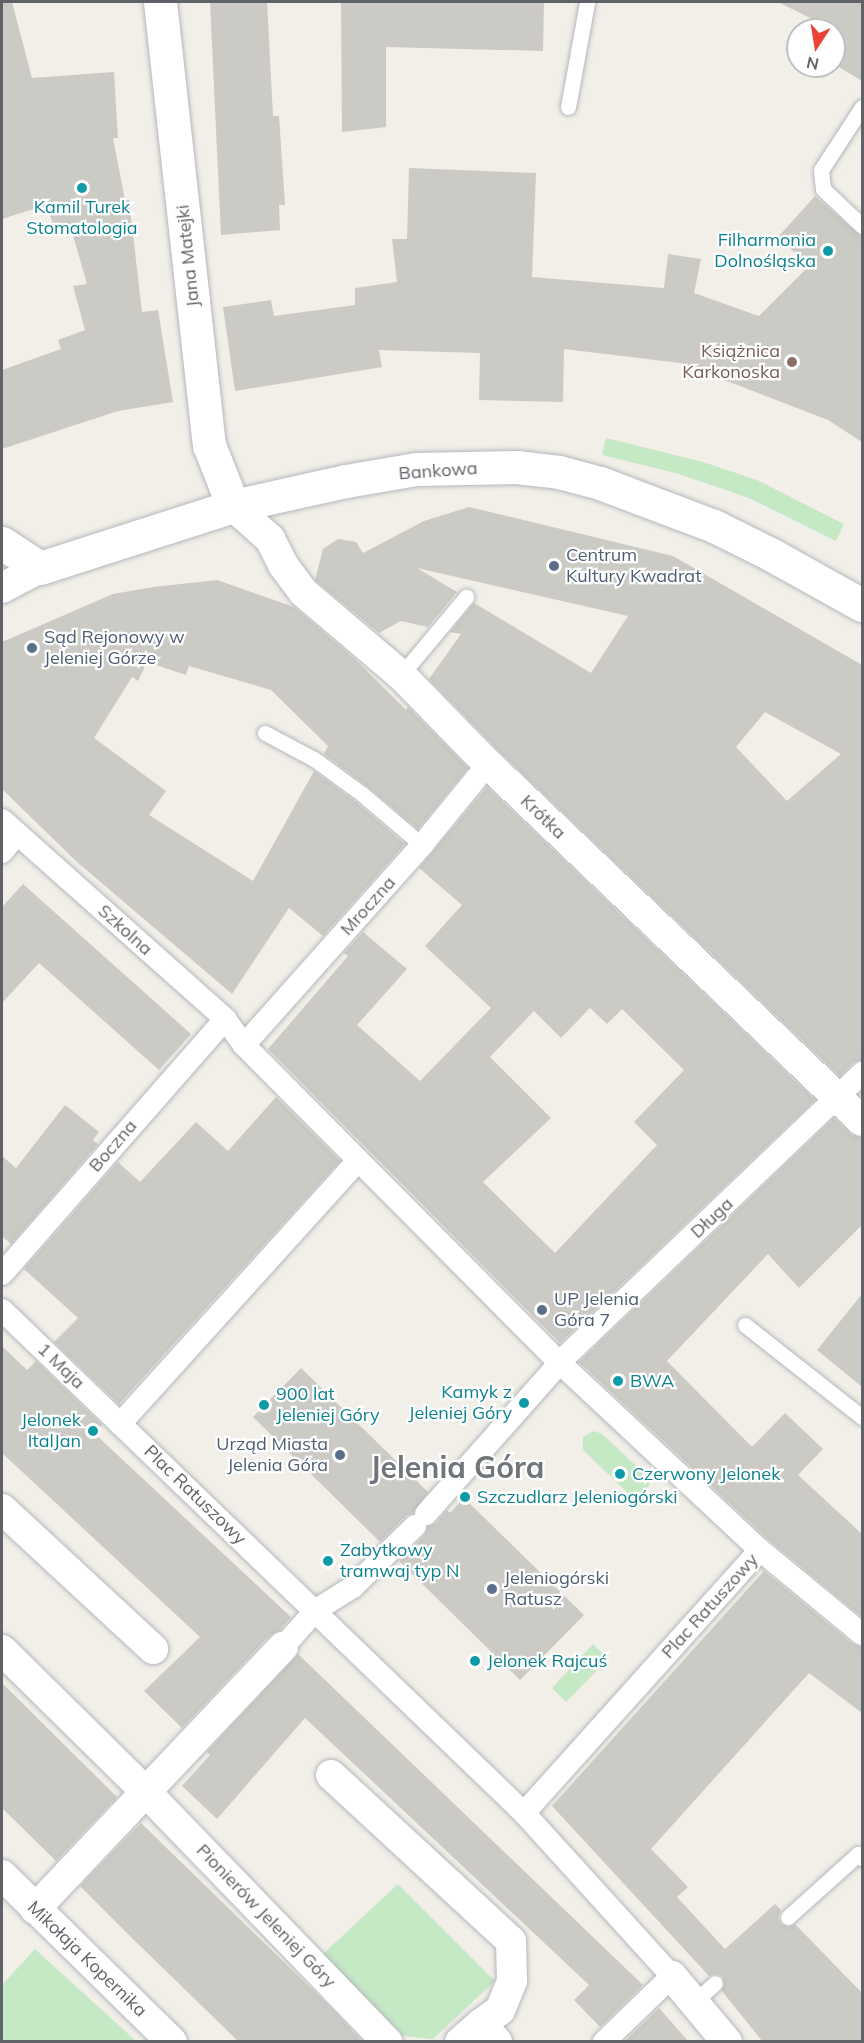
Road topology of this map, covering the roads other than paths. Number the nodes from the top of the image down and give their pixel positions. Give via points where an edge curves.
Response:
1 (160, 2) edge
2 (587, 2) edge
3 (568, 107) dead end
4 (862, 107) edge
5 (862, 226) edge
6 (233, 506) junction
7 (2, 543) edge
8 (40, 568) junction
9 (2, 588) edge
10 (466, 597) dead end
11 (862, 605) edge
12 (401, 675) junction
13 (265, 734) dead end
14 (488, 764) junction
15 (9, 827) edge
16 (422, 845) junction
17 (2, 852) edge
18 (225, 1019) junction
19 (244, 1045) junction
20 (862, 1073) edge
21 (838, 1099) junction
22 (862, 1121) edge
23 (358, 1161) junction
24 (2, 1274) edge
25 (2, 1310) edge
26 (745, 1325) dead end
27 (560, 1363) junction
28 (862, 1417) edge
29 (120, 1424) junction
30 (2, 1509) edge
31 (760, 1550) junction
32 (316, 1610) junction
33 (862, 1634) edge
34 (283, 1647) joint
35 (153, 1649) dead end
36 (2, 1650) edge
37 (331, 1775) dead end
38 (145, 1791) junction
39 (524, 1813) junction
40 (862, 1858) edge
41 (2, 1875) edge
42 (35, 1909) junction
43 (788, 1917) dead end
44 (672, 1976) junction
45 (715, 1983) dead end
46 (694, 2002) junction
47 (479, 2036) edge
48 (172, 2042) edge
49 (387, 2042) edge
50 (604, 2042) edge
51 (726, 2042) edge

1 - 6 street, Jana Matejki via 209,446
2 - 3 lane
4 - 5 lane via 821,171 823,189
6 - 8 street, Bankowa
6 - 11 street, Bankowa via 416,469 516,467 559,472 600,483 714,526
6 - 12 street, Krótka via 270,539 283,566 303,592
7 - 8 street
8 - 9 street, Bankowa
10 - 12 lane
12 - 14 street, Krótka
13 - 16 lane via 324,766
14 - 16 street, Mroczna
14 - 21 street, Krótka
15 - 17 street
15 - 18 street, Szkolna
16 - 19 street, Mroczna
18 - 19 street, Szkolna
18 - 24 street, Boczna
19 - 23 street, Plac Ratuszowy
20 - 21 street, Długa
21 - 22 street, Krótka
21 - 27 street, Długa
23 - 27 street, Plac Ratuszowy
23 - 29 street
25 - 29 street, 1 Maja
26 - 28 lane
27 - 31 street, Plac Ratuszowy
27 - 32 street via 420,1520 353,1587
29 - 32 street, Plac Ratuszowy
30 - 35 street
31 - 33 street
31 - 39 street, Plac Ratuszowy
32 - 34 street
32 - 39 street, Plac Ratuszowy
34 - 38 street
36 - 38 street, Pionierów Jeleniej Góry
37 - 47 street via 511,1941 512,1981 500,2010
38 - 42 street
38 - 49 street, Pionierów Jeleniej Góry
39 - 44 street, Plac Ratuszowy
40 - 43 lane via 858,1854
41 - 42 street, Mikołaja Kopernika
42 - 48 street, Mikołaja Kopernika
44 - 46 street
44 - 50 street
45 - 46 lane
46 - 51 street

